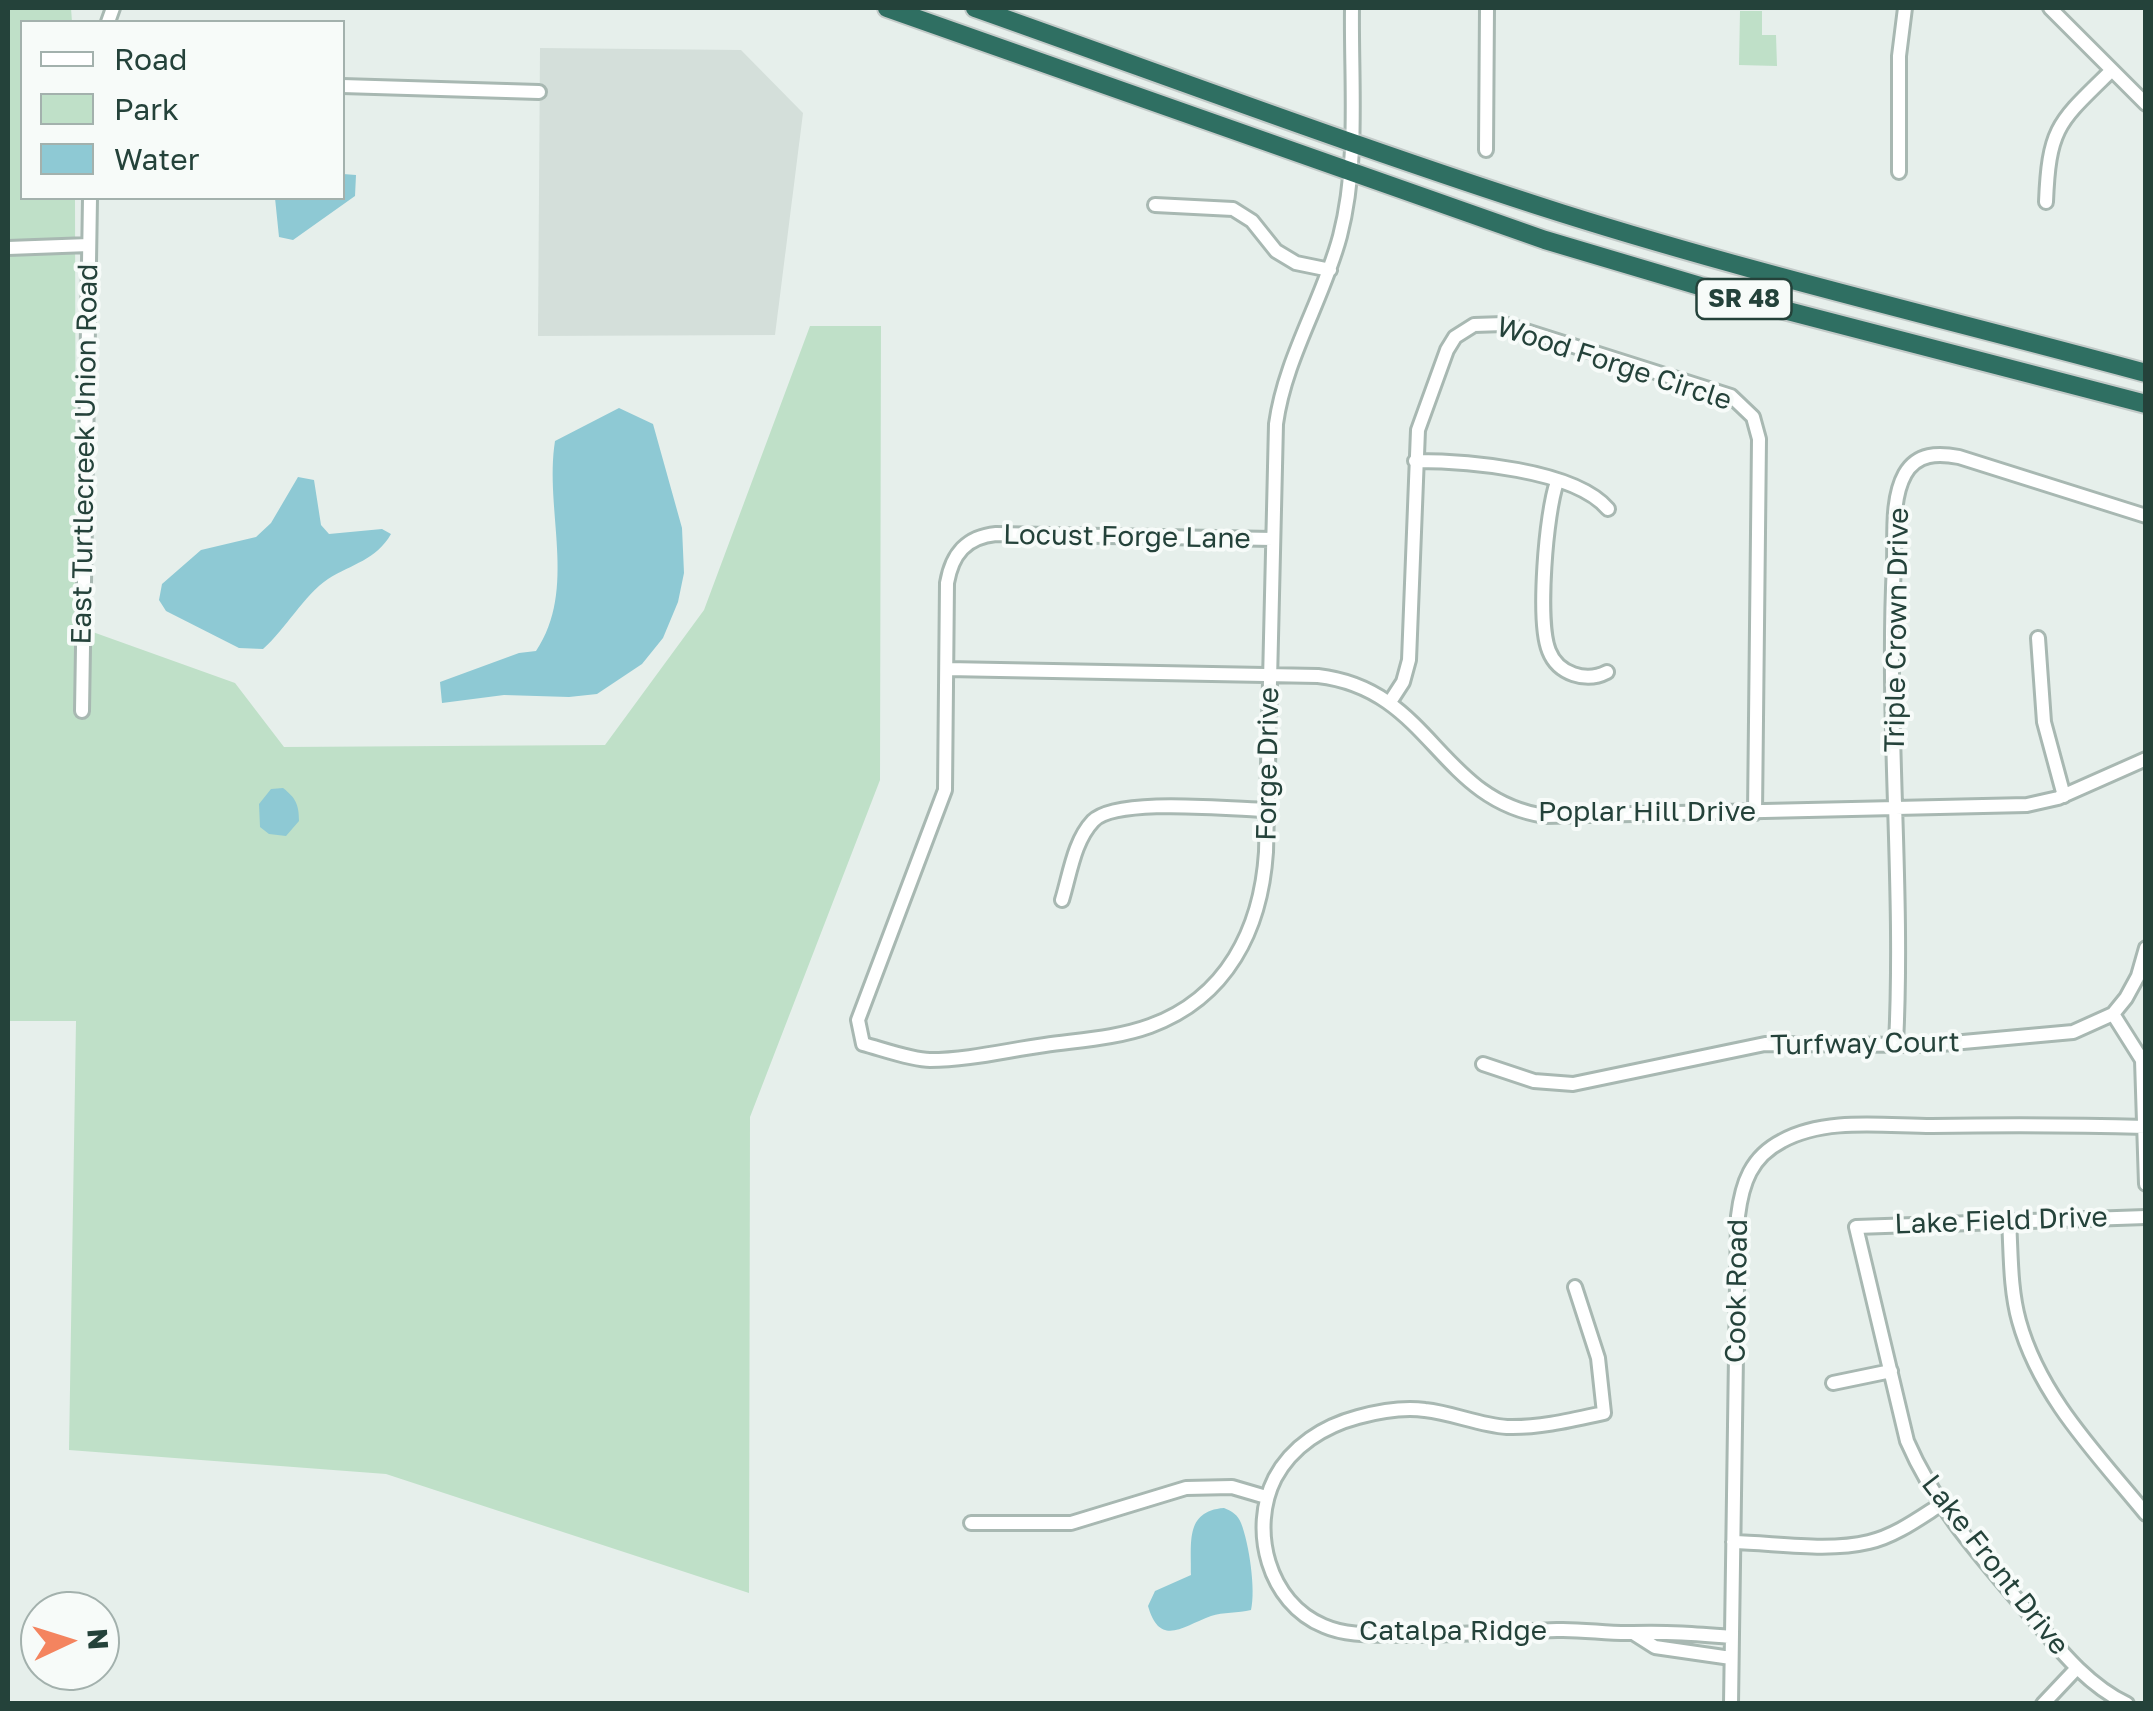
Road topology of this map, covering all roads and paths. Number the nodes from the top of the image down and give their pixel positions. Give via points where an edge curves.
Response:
1 (868, 8) edge
2 (887, 8) edge
3 (976, 8) edge
4 (1352, 8) edge
5 (1488, 8) edge
6 (1904, 8) edge
7 (2050, 8) edge
8 (989, 44) junction
9 (2112, 70) junction
10 (345, 86) edge
11 (539, 92) dead end
12 (2146, 104) edge
13 (1350, 142) junction
14 (1486, 150) dead end
15 (1900, 172) dead end
16 (1349, 173) junction
17 (90, 200) edge
18 (2046, 202) dead end
19 (1155, 205) dead end
20 (88, 245) junction
21 (8, 248) edge
22 (1330, 270) junction
23 (2146, 373) edge
24 (2146, 404) edge
25 (1415, 460) junction
26 (1557, 482) junction
27 (1608, 509) dead end
28 (2146, 516) edge
29 (1273, 539) junction
30 (2038, 638) dead end
31 (946, 669) junction
32 (1607, 672) dead end
33 (1270, 675) junction
34 (1390, 702) junction
35 (82, 710) dead end
36 (2146, 758) edge
37 (2064, 796) junction
38 (1268, 810) junction
39 (1896, 810) junction
40 (1755, 813) junction
41 (1062, 900) dead end
42 (2146, 948) edge
43 (2113, 1014) junction
44 (863, 1044) joint
45 (1896, 1044) junction
46 (1483, 1064) dead end
47 (2145, 1126) edge
48 (2146, 1184) edge
49 (2146, 1217) edge
50 (2008, 1220) junction
51 (1856, 1227) joint
52 (1575, 1287) dead end
53 (1891, 1372) junction
54 (1834, 1383) dead end
55 (1266, 1498) junction
56 (1940, 1505) junction
57 (2146, 1514) edge
58 (971, 1524) dead end
59 (1733, 1542) junction
60 (1632, 1633) junction
61 (1731, 1638) junction
62 (1731, 1658) junction
63 (2077, 1668) junction
64 (1731, 1704) edge
65 (2042, 1704) edge
66 (2128, 1704) edge

1 - 8 highway
2 - 8 highway, SR 48
3 - 13 highway, SR 48
4 - 13 street, Forge Drive
5 - 14 street
6 - 15 street
7 - 9 street
8 - 16 highway, SR 48
9 - 12 street
9 - 18 street via 2060,125 2048,162
10 - 11 street
13 - 16 street, Forge Drive
13 - 23 highway, SR 48 via 1687,252
16 - 22 street, Forge Drive
16 - 24 highway, SR 48 via 1632,267
17 - 20 street, East Turtlecreek Union Road
19 - 22 street via 1233,209 1252,220 1276,252
20 - 21 street
20 - 35 street, East Turtlecreek Union Road
22 - 29 street, Forge Drive via 1278,409
25 - 26 street via 1481,462
25 - 34 street, Wood Forge Circle via 1409,660
25 - 40 street, Wood Forge Circle via 1418,430 1447,350 1460,332 1482,323 1629,363 1744,405 1758,440
26 - 27 street via 1591,494
26 - 32 street via 1546,544 1548,649 1572,674
28 - 39 street, Triple Crown Drive via 1958,457 1928,456 1909,468 1897,504 1893,580
29 - 31 street, Locust Forge Lane via 974,539 949,568
29 - 33 street, Forge Drive
30 - 37 street via 2044,722
31 - 33 street, Poplar Hill Drive
31 - 44 street, Locust Forge Lane via 945,790 858,1020
33 - 34 street, Poplar Hill Drive via 1348,681
33 - 38 street, Forge Drive
34 - 40 street, Poplar Hill Drive via 1468,782 1515,809 1560,817
36 - 37 street, Poplar Hill Drive
37 - 39 street, Poplar Hill Drive via 2027,805
38 - 41 street via 1110,810 1082,837
38 - 44 street, Forge Drive via 1264,883 1247,941 1216,984 1180,1012 1130,1032 933,1060
39 - 40 street, Poplar Hill Drive
39 - 45 street, Triple Crown Drive
42 - 43 street via 2133,988
43 - 45 street, Turfway Court via 2057,1034
43 - 47 street via 2142,1060
45 - 46 street, Turfway Court via 1766,1044 1572,1084 1534,1081
47 - 48 street
47 - 59 street, Cook Road via 1834,1127 1795,1134 1758,1158 1741,1191 1738,1216
49 - 50 street, Lake Field Drive
50 - 51 street, Lake Field Drive
50 - 57 street via 2015,1302 2030,1355 2048,1392
51 - 53 street, Lake Front Drive
52 - 55 street, Catalpa Ridge via 1598,1358 1604,1412 1510,1427 1425,1410 1358,1417 1312,1437 1291,1455
53 - 54 street
53 - 56 street, Lake Front Drive via 1907,1441
55 - 58 street via 1232,1487 1186,1488 1071,1522
55 - 60 street, Catalpa Ridge via 1262,1526 1274,1578 1298,1609 1323,1626 1358,1634
56 - 59 street via 1871,1542
56 - 63 street, Lake Front Drive
59 - 61 street, Cook Road
60 - 61 street, Catalpa Ridge
60 - 62 street, Catalpa Ridge via 1655,1647
61 - 62 street, Cook Road
62 - 64 street, Cook Road
63 - 65 street
63 - 66 street, Lake Front Drive

